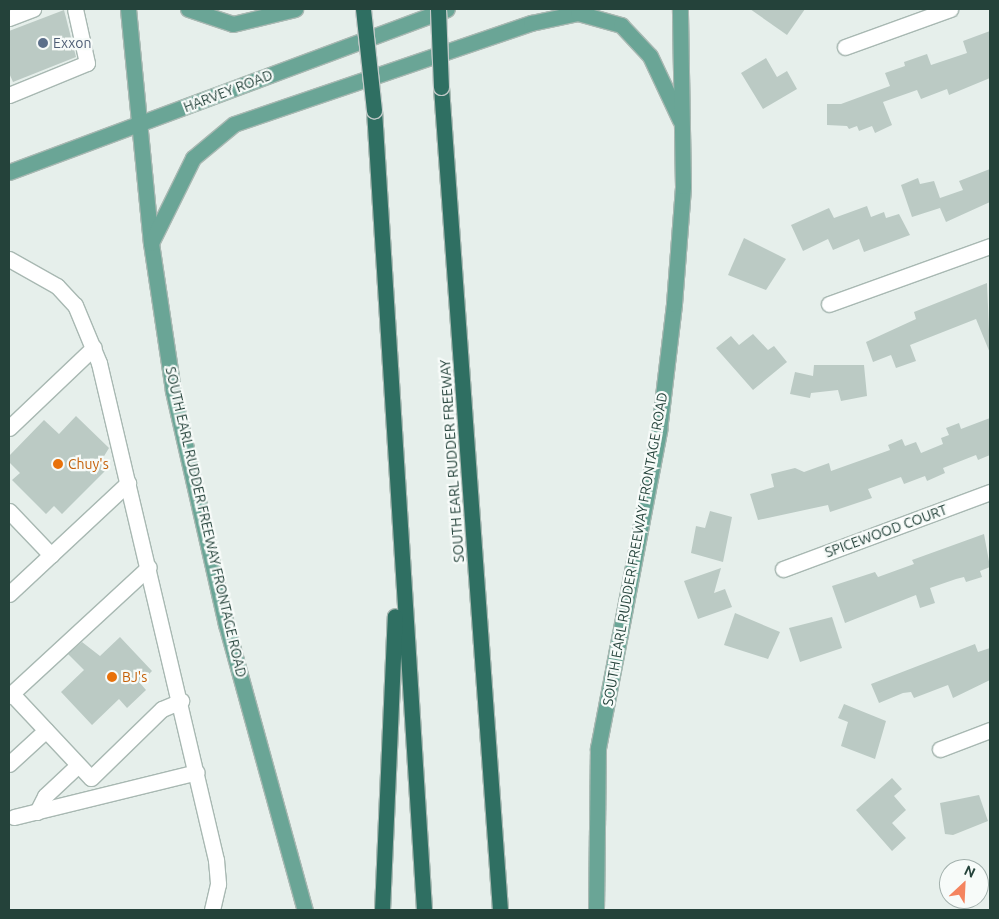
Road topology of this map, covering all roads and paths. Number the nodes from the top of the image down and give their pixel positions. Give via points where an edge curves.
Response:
1 (33, 9) edge
2 (75, 9) edge
3 (128, 9) edge
4 (188, 9) edge
5 (295, 9) edge
6 (363, 9) edge
7 (438, 9) edge
8 (447, 9) edge
9 (680, 9) edge
10 (950, 9) edge
11 (9, 18) edge
12 (846, 47) dead end
13 (9, 95) edge
14 (140, 124) junction
15 (683, 126) junction
16 (9, 171) edge
17 (151, 243) junction
18 (990, 246) edge
19 (9, 260) edge
20 (829, 304) dead end
21 (94, 347) junction
22 (9, 428) edge
23 (128, 483) junction
24 (990, 492) edge
25 (9, 511) edge
26 (398, 542) junction
27 (51, 555) junction
28 (149, 567) junction
29 (783, 569) dead end
30 (9, 594) edge
31 (10, 695) edge
32 (181, 702) junction
33 (46, 730) junction
34 (990, 730) edge
35 (940, 749) dead end
36 (9, 764) edge
37 (78, 765) junction
38 (197, 772) junction
39 (90, 778) junction
40 (101, 796) junction
41 (37, 812) junction
42 (10, 817) edge
43 (212, 910) edge
44 (304, 910) edge
45 (382, 910) edge
46 (424, 910) edge
47 (500, 910) edge
48 (596, 910) edge

1 - 11 street
2 - 13 street via 87,63
3 - 14 main road, SOUTH EARL RUDDER FREEWAY FRONTAGE ROAD via 133,86
4 - 5 main road via 233,24
6 - 26 highway, bridge via 374,110
7 - 47 highway, SOUTH EARL RUDDER FREEWAY, bridge
8 - 14 main road, HARVEY ROAD
9 - 15 main road, SOUTH EARL RUDDER FREEWAY FRONTAGE ROAD
10 - 12 street
14 - 16 main road, HARVEY ROAD
14 - 17 main road, SOUTH EARL RUDDER FREEWAY FRONTAGE ROAD
15 - 17 main road via 650,56 621,25 578,13 531,23 234,124 193,158
15 - 48 main road, SOUTH EARL RUDDER FREEWAY FRONTAGE ROAD via 681,216 659,430 598,748
17 - 44 main road, SOUTH EARL RUDDER FREEWAY FRONTAGE ROAD via 172,391 226,624
18 - 20 street
19 - 21 street via 57,286 75,305
21 - 22 street
21 - 23 street
23 - 27 street
23 - 28 street
24 - 29 street, SPICEWOOD COURT
25 - 27 street
26 - 45 highway
26 - 46 highway
27 - 30 street
28 - 31 street
28 - 32 street
31 - 33 street
32 - 38 street
32 - 39 street via 162,709
33 - 36 street
33 - 37 street
34 - 35 street
37 - 39 street
37 - 41 street via 46,796
38 - 40 street
38 - 43 street via 216,860 218,884
39 - 40 street
40 - 41 street
41 - 42 street

